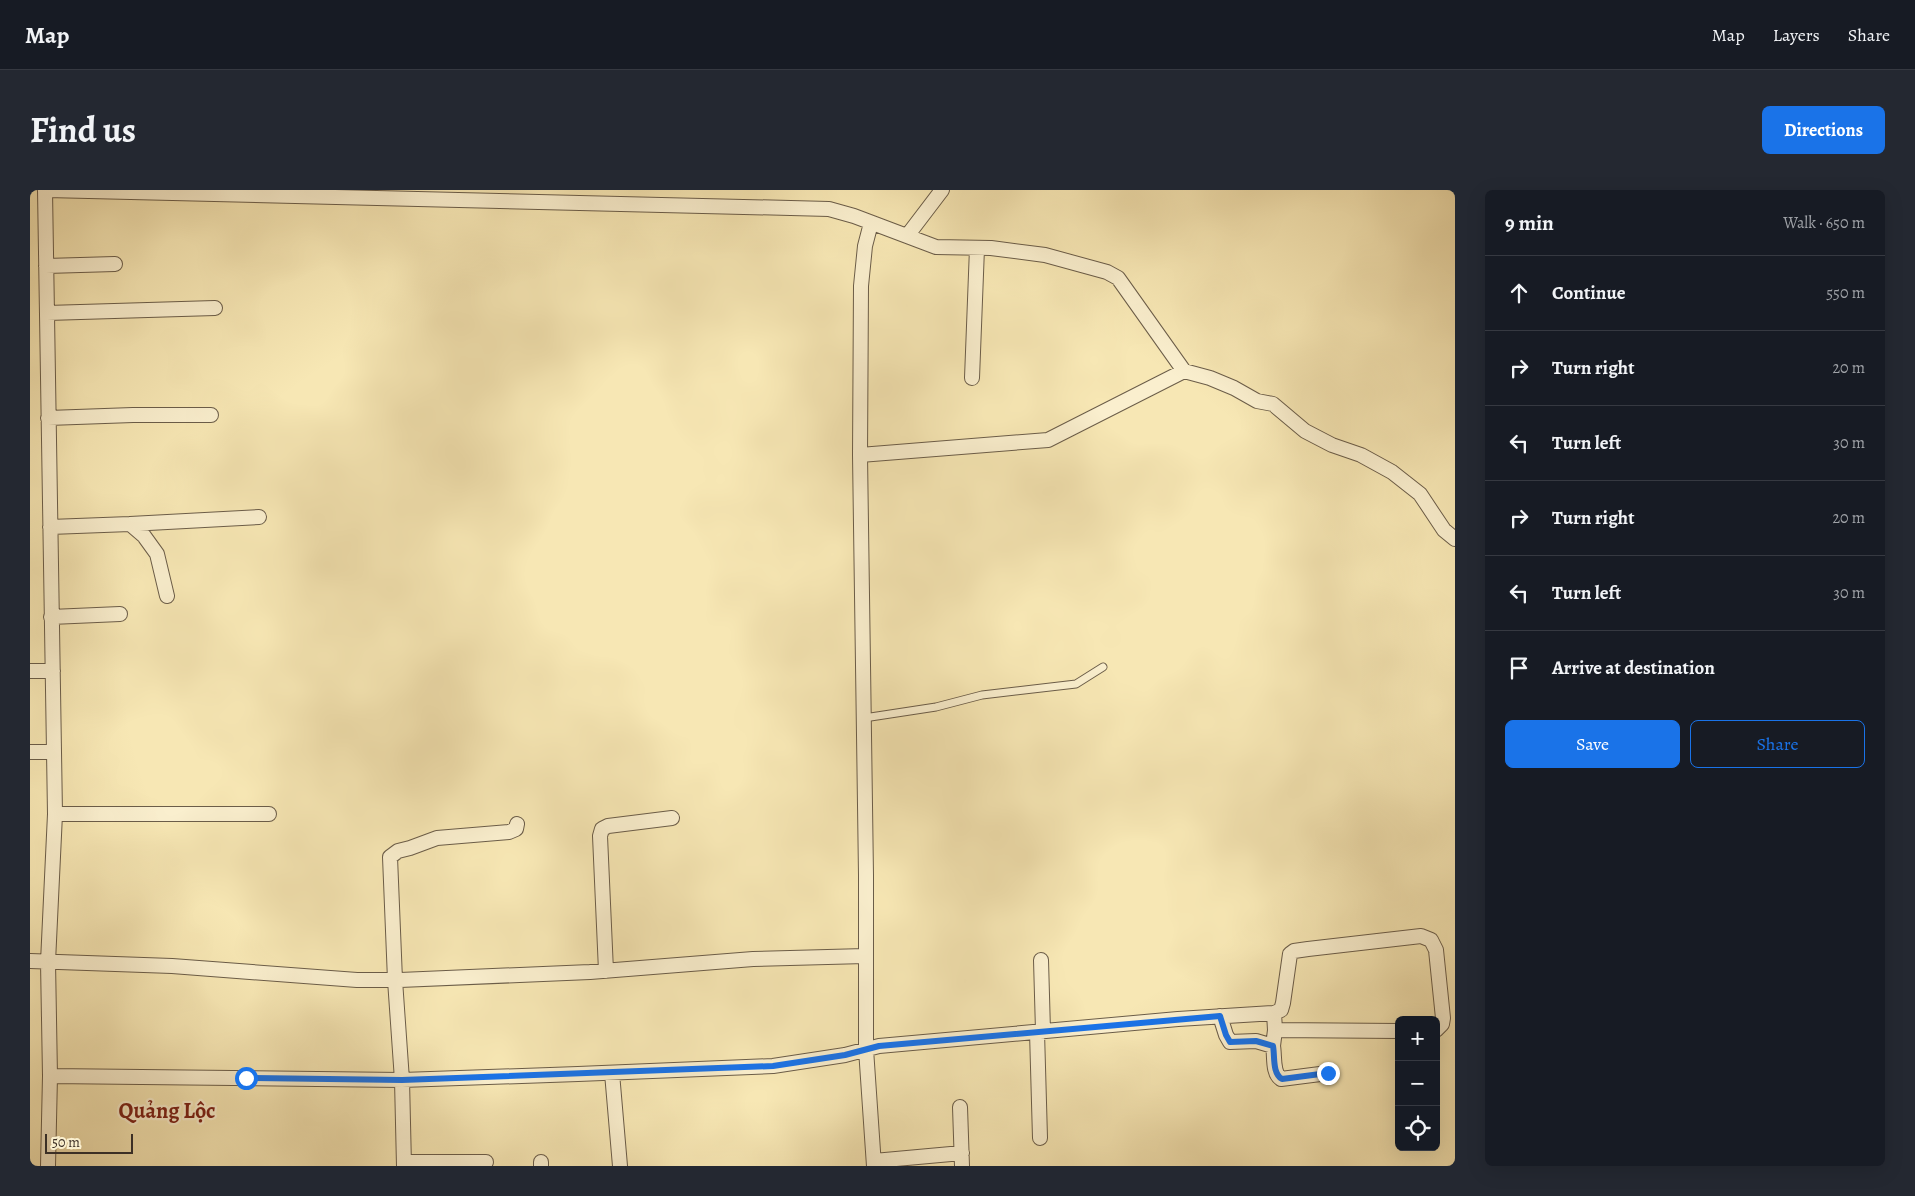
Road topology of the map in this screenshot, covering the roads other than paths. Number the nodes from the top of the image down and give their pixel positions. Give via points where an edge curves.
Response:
1 (46, 190) edge
2 (942, 190) edge
3 (93, 191) edge
4 (304, 193) edge
5 (458, 195) edge
6 (601, 197) edge
7 (871, 223) junction
8 (907, 236) junction
9 (977, 248) junction
10 (115, 264) dead end
11 (46, 266) junction
12 (216, 308) dead end
13 (47, 313) junction
14 (1184, 371) junction
15 (972, 378) dead end
16 (211, 415) dead end
17 (48, 418) junction
18 (860, 456) junction
19 (260, 517) dead end
20 (130, 524) junction
21 (50, 527) junction
22 (1455, 539) edge
23 (167, 596) dead end
24 (120, 614) dead end
25 (52, 617) junction
26 (1103, 667) dead end
27 (30, 671) edge
28 (53, 671) junction
29 (864, 718) junction
30 (30, 752) edge
31 (54, 752) junction
32 (55, 814) junction
33 (269, 814) dead end
34 (672, 818) dead end
35 (517, 824) dead end
36 (865, 956) junction
37 (1041, 960) dead end
38 (30, 961) edge
39 (48, 962) junction
40 (606, 971) junction
41 (395, 980) junction
42 (1274, 1013) junction
43 (1220, 1016) junction
44 (1440, 1026) edge
45 (1275, 1030) junction
46 (1040, 1031) junction
47 (1395, 1031) edge
48 (1273, 1046) junction
49 (866, 1049) junction
50 (612, 1073) junction
51 (1328, 1073) dead end
52 (50, 1076) junction
53 (402, 1080) junction
54 (960, 1106) dead end
55 (1040, 1138) dead end
56 (962, 1160) edge
57 (486, 1162) dead end
58 (404, 1164) edge
59 (874, 1164) edge
60 (48, 1166) edge
61 (620, 1166) edge

1 - 3 street
1 - 11 street
2 - 8 street
3 - 4 street
4 - 5 street
5 - 6 street
6 - 7 street via 829,209
7 - 8 street
7 - 18 street via 861,286
8 - 9 street via 936,247
9 - 14 street via 1045,255 1113,274
9 - 15 street
10 - 11 street
11 - 13 street
12 - 13 street
13 - 17 street
14 - 18 street via 1048,440
14 - 22 street via 1210,378 1257,401 1273,404 1305,431 1361,455 1402,479 1420,494 1444,530
16 - 17 street
17 - 21 street
18 - 29 street
19 - 20 street
20 - 21 street
20 - 23 street via 157,554
21 - 25 street
24 - 25 street
25 - 28 street
26 - 29 lane via 1076,684 982,695 936,707
27 - 28 street
28 - 31 street
29 - 36 street
30 - 31 street
31 - 32 street
32 - 33 street
32 - 39 street
34 - 40 street via 602,829
35 - 41 street via 510,832 437,838 398,851 390,857
36 - 40 street via 753,959
36 - 49 street
37 - 46 street
38 - 39 street
39 - 41 street
39 - 52 street
40 - 41 street
41 - 53 street
42 - 43 street
42 - 44 street via 1281,1010 1290,954 1294,951 1421,936 1432,940 1436,950 1443,1018
42 - 45 street
43 - 46 street
43 - 48 street via 1230,1042 1256,1041
45 - 47 street
45 - 48 street
46 - 49 street
46 - 55 street
48 - 51 street via 1277,1076 1282,1079
49 - 50 street via 773,1066
49 - 59 street
50 - 53 street
50 - 61 street
52 - 53 street
52 - 60 street
53 - 58 street
54 - 56 street
56 - 59 street
57 - 58 street

